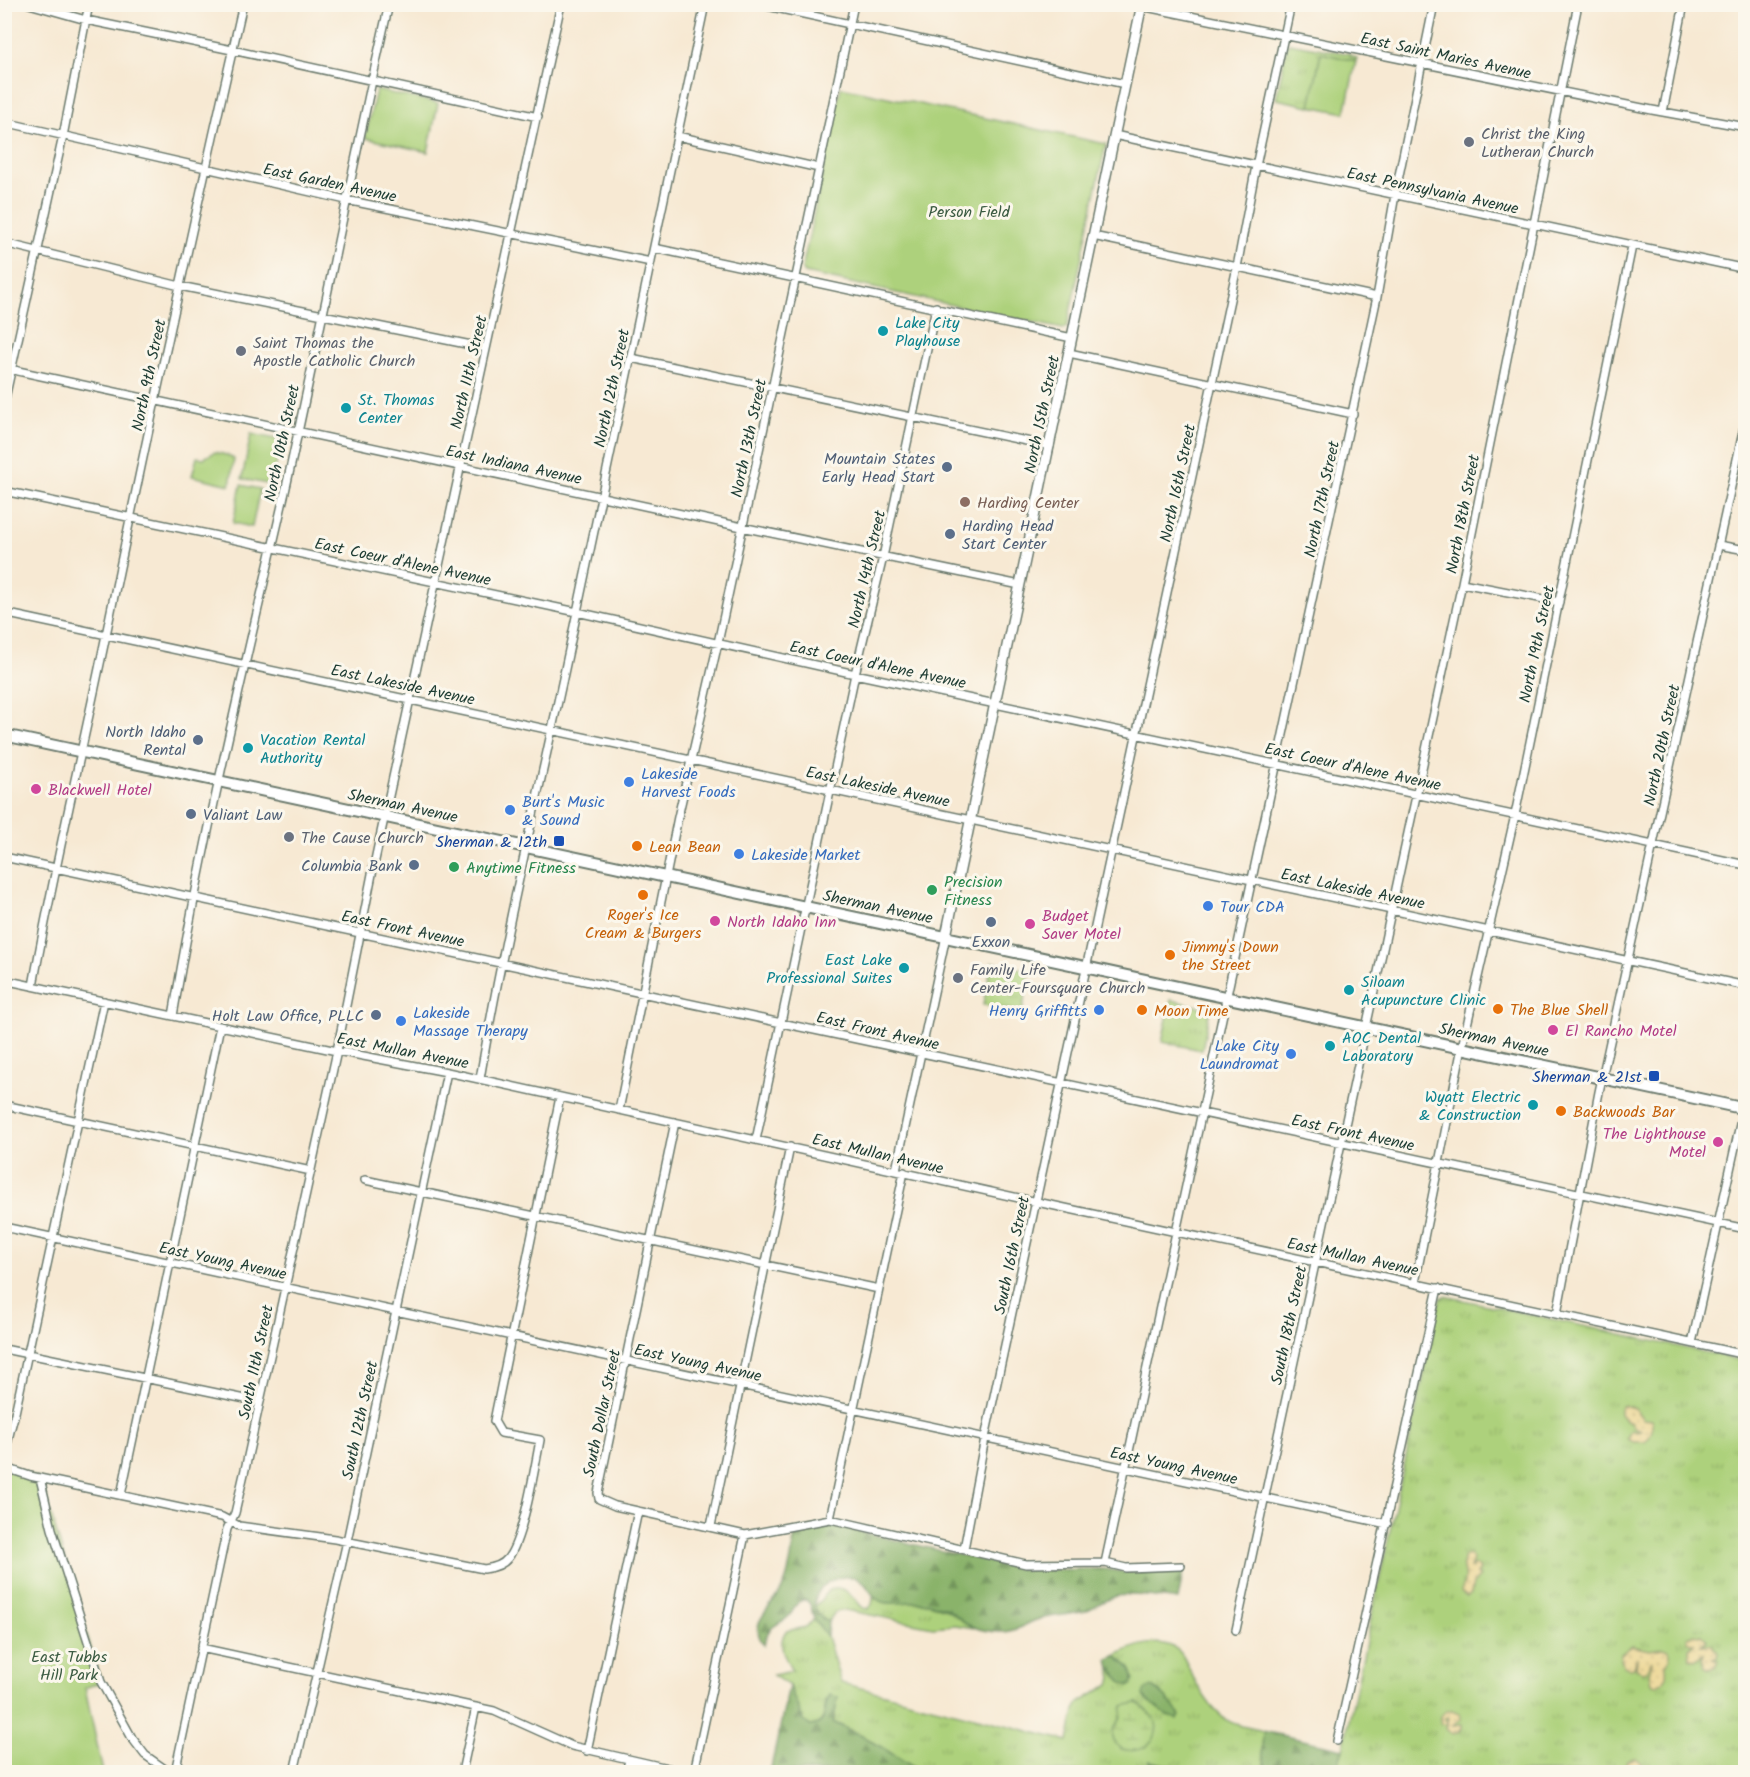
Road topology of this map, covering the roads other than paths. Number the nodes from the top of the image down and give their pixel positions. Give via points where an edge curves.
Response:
1 (29, 4) edge
2 (89, 4) edge
3 (243, 4) edge
4 (389, 4) edge
5 (561, 4) edge
6 (705, 4) edge
7 (758, 4) edge
8 (854, 4) edge
9 (1291, 4) edge
10 (1434, 4) edge
11 (1578, 4) edge
12 (1684, 4) edge
13 (1142, 5) edge
14 (86, 20) junction
15 (850, 24) junction
16 (1284, 35) junction
17 (232, 50) junction
18 (1421, 63) junction
19 (371, 82) junction
20 (1125, 84) junction
21 (1560, 92) junction
22 (1663, 111) junction
23 (538, 117) junction
24 (4, 122) edge
25 (1746, 127) edge
26 (1114, 135) junction
27 (63, 136) junction
28 (677, 136) junction
29 (1256, 166) junction
30 (205, 168) junction
31 (819, 168) junction
32 (1395, 195) junction
33 (346, 200) junction
34 (1534, 225) junction
35 (512, 234) junction
36 (1093, 236) junction
37 (4, 243) edge
38 (1632, 246) junction
39 (654, 248) junction
40 (37, 251) junction
41 (651, 262) junction
42 (1237, 267) junction
43 (1746, 269) edge
44 (796, 278) junction
45 (180, 286) junction
46 (1377, 297) junction
47 (936, 307) junction
48 (323, 314) junction
49 (1072, 338) junction
50 (486, 348) junction
51 (1069, 353) junction
52 (631, 358) junction
53 (8, 366) edge
54 (1212, 384) junction
55 (773, 387) junction
56 (156, 400) junction
57 (4, 403) edge
58 (1353, 414) junction
59 (912, 417) junction
60 (1746, 418) edge
61 (298, 431) junction
62 (1050, 446) junction
63 (461, 466) junction
64 (4, 491) edge
65 (602, 496) junction
66 (130, 518) junction
67 (742, 527) junction
68 (1718, 544) junction
69 (272, 547) junction
70 (1746, 550) edge
71 (883, 557) junction
72 (436, 582) junction
73 (1462, 583) junction
74 (1020, 585) junction
75 (1559, 602) junction
76 (577, 612) junction
77 (4, 613) edge
78 (106, 635) junction
79 (718, 643) junction
80 (246, 664) junction
81 (855, 674) junction
82 (410, 699) junction
83 (996, 703) junction
84 (551, 730) junction
85 (1137, 733) junction
86 (4, 735) edge
87 (81, 751) junction
88 (691, 760) junction
89 (1278, 764) junction
90 (220, 781) junction
91 (830, 790) junction
92 (1418, 793) junction
93 (1515, 814) junction
94 (385, 815) junction
95 (970, 820) junction
96 (1654, 844) junction
97 (525, 847) junction
98 (1112, 850) junction
99 (4, 857) edge
100 (1746, 865) edge
101 (54, 868) junction
102 (666, 877) junction
103 (1253, 881) junction
104 (195, 897) junction
105 (806, 907) junction
106 (1393, 911) junction
107 (1489, 931) junction
108 (359, 933) junction
109 (946, 936) junction
110 (1629, 962) junction
111 (501, 963) junction
112 (1086, 967) junction
113 (4, 980) edge
114 (33, 986) junction
115 (1746, 986) edge
116 (643, 994) junction
117 (1227, 997) junction
118 (104, 1001) junction
119 (173, 1016) junction
120 (782, 1022) junction
121 (220, 1026) junction
122 (1365, 1026) junction
123 (1462, 1047) junction
124 (337, 1051) junction
125 (921, 1054) junction
126 (447, 1072) junction
127 (1602, 1078) junction
128 (480, 1079) junction
129 (1062, 1083) junction
130 (560, 1097) junction
131 (4, 1105) edge
132 (1745, 1105) edge
133 (619, 1110) junction
134 (1203, 1113) junction
135 (78, 1121) junction
136 (675, 1122) junction
137 (756, 1140) junction
138 (1341, 1144) junction
139 (195, 1145) junction
140 (790, 1147) junction
141 (1439, 1165) junction
142 (900, 1171) junction
143 (310, 1172) junction
144 (365, 1180) dead end
145 (422, 1192) junction
146 (1580, 1194) junction
147 (1037, 1202) junction
148 (536, 1216) junction
149 (1718, 1223) junction
150 (4, 1227) edge
151 (1746, 1229) edge
152 (1177, 1232) junction
153 (53, 1237) junction
154 (650, 1240) junction
155 (170, 1262) junction
156 (1316, 1262) junction
157 (765, 1264) junction
158 (1415, 1283) junction
159 (285, 1287) junction
160 (1438, 1288) junction
161 (879, 1289) junction
162 (397, 1311) junction
163 (1557, 1314) junction
164 (511, 1336) junction
165 (1692, 1343) junction
166 (4, 1349) edge
167 (27, 1354) junction
168 (1746, 1355) edge
169 (625, 1360) junction
170 (144, 1379) junction
171 (740, 1385) junction
172 (260, 1402) junction
173 (853, 1409) junction
174 (985, 1438) junction
175 (1126, 1468) junction
176 (40, 1478) junction
177 (121, 1496) junction
178 (1264, 1498) junction
179 (638, 1511) junction
180 (830, 1520) junction
181 (231, 1521) junction
182 (1387, 1524) junction
183 (711, 1526) junction
184 (745, 1535) junction
185 (347, 1541) junction
186 (964, 1549) junction
187 (1105, 1563) junction
188 (1181, 1566) dead end
189 (1236, 1630) dead end
190 (201, 1648) junction
191 (316, 1672) junction
192 (476, 1707) junction
193 (1337, 1742) dead end
194 (587, 1751) junction
195 (629, 1760) junction
196 (169, 1773) edge
197 (175, 1773) edge
198 (294, 1773) edge
199 (462, 1773) edge
200 (627, 1773) edge
201 (685, 1773) edge
202 (694, 1773) edge

1 - 14 street
2 - 14 street
3 - 17 street, North 9th Street
4 - 19 street, North 10th Street
5 - 23 street, North 11th Street
6 - 28 street, North 12th Street
7 - 15 street
8 - 15 street, North 13th Street
9 - 16 street, North 16th Street
10 - 18 street, North 17th Street
11 - 21 street, North 18th Street
12 - 22 street
13 - 16 street, East Saint Maries Avenue
13 - 20 main road, North 15th Street
14 - 17 street
14 - 27 street
15 - 20 street
15 - 31 street, North 13th Street
16 - 18 street, East Saint Maries Avenue
16 - 29 street, North 16th Street
17 - 19 street
17 - 30 street, North 9th Street
18 - 21 street, East Saint Maries Avenue
18 - 32 street, North 17th Street
19 - 23 street
19 - 33 street, North 10th Street
20 - 26 main road, North 15th Street
21 - 22 street, East Saint Maries Avenue
21 - 34 street, North 18th Street
22 - 25 street, East Saint Maries Avenue
23 - 35 street, North 11th Street
24 - 27 street, East Garden Avenue
26 - 29 street, East Pennsylvania Avenue
26 - 36 main road, North 15th Street
27 - 30 street, East Garden Avenue
27 - 40 street
28 - 31 street
28 - 39 street, North 12th Street
29 - 32 street, East Pennsylvania Avenue
29 - 42 street, North 16th Street
30 - 33 street, East Garden Avenue
30 - 45 street, North 9th Street
31 - 44 street, North 13th Street
32 - 34 street, East Pennsylvania Avenue
32 - 46 street, North 17th Street
33 - 35 street, East Garden Avenue
33 - 48 street, North 10th Street
34 - 38 street, East Pennsylvania Avenue
34 - 73 street, North 18th Street
35 - 41 street, East Garden Avenue
35 - 50 street, North 11th Street
36 - 42 street
36 - 49 main road, North 15th Street
37 - 40 street
38 - 43 street, East Pennsylvania Avenue
38 - 75 street, North 19th Street
39 - 41 street, North 12th Street
39 - 44 street
40 - 45 street
40 - 53 street
41 - 52 street, North 12th Street
42 - 46 street
42 - 54 street, North 16th Street
44 - 47 street
44 - 55 street, North 13th Street
45 - 48 street
45 - 56 street, North 9th Street
46 - 58 street, North 17th Street
47 - 49 street
47 - 59 street, North 14th Street
48 - 50 street
48 - 61 street, North 10th Street
49 - 51 main road, North 15th Street
50 - 63 street, North 11th Street
51 - 54 street
51 - 62 main road, North 15th Street
52 - 55 street
52 - 65 street, North 12th Street
53 - 56 street, East Indiana Avenue
53 - 57 street
54 - 58 street
54 - 85 street, North 16th Street
55 - 59 street
55 - 67 street, North 13th Street
56 - 61 street, East Indiana Avenue
56 - 66 street, North 9th Street
58 - 89 street, North 17th Street
59 - 62 street
59 - 71 street, North 14th Street
60 - 68 street, North 20th Street
61 - 63 street, East Indiana Avenue
61 - 69 street, North 10th Street
62 - 74 main road, North 15th Street
63 - 65 street, East Indiana Avenue
63 - 72 street, North 11th Street
64 - 66 street, East Coeur d'Alene Avenue
65 - 67 street, East Indiana Avenue
65 - 76 street, North 12th Street
66 - 69 street, East Coeur d'Alene Avenue
66 - 78 street, North 9th Street
67 - 71 street, East Indiana Avenue
67 - 79 street, North 13th Street
68 - 70 street
68 - 96 street, North 20th Street
69 - 72 street, East Coeur d'Alene Avenue
69 - 80 street, North 10th Street
71 - 74 street, East Indiana Avenue
71 - 81 street, North 14th Street
72 - 76 street, East Coeur d'Alene Avenue
72 - 82 street, North 11th Street
73 - 75 street
73 - 92 street, North 18th Street
74 - 83 main road, North 15th Street
75 - 93 street, North 19th Street
76 - 79 street, East Coeur d'Alene Avenue
76 - 84 street, North 12th Street
77 - 78 street, East Lakeside Avenue
78 - 80 street, East Lakeside Avenue
78 - 87 street, North 9th Street
79 - 81 street, East Coeur d'Alene Avenue
79 - 88 street, North 13th Street
80 - 82 street, East Lakeside Avenue
80 - 90 street, North 10th Street
81 - 83 street, East Coeur d'Alene Avenue
81 - 91 street, North 14th Street
82 - 84 street, East Lakeside Avenue
82 - 94 street, North 11th Street
83 - 85 street, East Coeur d'Alene Avenue
83 - 95 main road, North 15th Street
84 - 88 street, East Lakeside Avenue
84 - 97 street, North 12th Street
85 - 89 street, East Coeur d'Alene Avenue
85 - 98 street, North 16th Street
86 - 87 main road, Sherman Avenue
87 - 90 main road, Sherman Avenue
87 - 101 street, North 9th Street
88 - 91 street, East Lakeside Avenue
88 - 102 street, North 13th Street
89 - 92 street, East Coeur d'Alene Avenue
89 - 103 street, North 17th Street
90 - 94 main road, Sherman Avenue
90 - 104 street, North 10th Street
91 - 95 street, East Lakeside Avenue
91 - 105 street, North 14th Street
92 - 93 street, East Coeur d'Alene Avenue
92 - 106 street, North 18th Street
93 - 96 street, East Coeur d'Alene Avenue
93 - 107 street, North 19th Street
94 - 97 main road, Sherman Avenue
94 - 108 street, South 11th Street
95 - 98 street, East Lakeside Avenue
95 - 109 main road, North 15th Street
96 - 100 street, East Coeur d'Alene Avenue
96 - 110 street, North 20th Street
97 - 102 main road, Sherman Avenue
97 - 111 street
98 - 103 street, East Lakeside Avenue
98 - 112 street, North 16th Street
99 - 101 street, East Front Avenue
101 - 104 street, East Front Avenue
101 - 114 street, North 9th Street
102 - 105 main road, Sherman Avenue
102 - 116 street, North 13th Street
103 - 106 street, East Lakeside Avenue
103 - 117 street, North 17th Street
104 - 108 street, East Front Avenue
104 - 119 street, North 10th Street
105 - 109 main road, Sherman Avenue
105 - 120 street, North 14th Street
106 - 107 street, East Lakeside Avenue
106 - 122 street, North 18th Street
107 - 110 street, East Lakeside Avenue
107 - 123 street, North 19th Street
108 - 111 street, East Front Avenue
108 - 124 street, South 11th Street
109 - 112 main road, Sherman Avenue
109 - 125 street
110 - 115 street, East Lakeside Avenue
110 - 127 street, North 20th Street
111 - 116 street, East Front Avenue
111 - 128 street
112 - 117 main road, Sherman Avenue
112 - 129 street, South 16th Street
113 - 114 street, East Mullan Avenue
114 - 118 street, East Mullan Avenue
116 - 120 street, East Front Avenue
116 - 133 street, North 13th Street
117 - 122 main road, Sherman Avenue
117 - 134 street, North 17th Street
118 - 119 street, East Mullan Avenue
118 - 135 street
119 - 121 street, East Mullan Avenue
120 - 125 street, East Front Avenue
120 - 137 street, North 14th Street
121 - 124 street, East Mullan Avenue
121 - 139 street
122 - 123 main road, Sherman Avenue
122 - 138 street, South 18th Street
123 - 127 main road, Sherman Avenue
123 - 141 street, North 19th Street
124 - 126 street, East Mullan Avenue
124 - 143 street, South 11th Street
125 - 129 street, East Front Avenue
125 - 142 street
126 - 128 street, East Mullan Avenue
126 - 145 street, South 12th Street
127 - 132 main road, Sherman Avenue
127 - 146 street, North 20th Street
128 - 130 street, East Mullan Avenue
129 - 134 street, East Front Avenue
129 - 147 street, South 16th Street
130 - 133 street, East Mullan Avenue
130 - 148 street
131 - 135 street
132 - 149 street
133 - 136 street, East Mullan Avenue
134 - 138 street, East Front Avenue
134 - 152 street, North 17th Street
135 - 139 street
135 - 153 street
136 - 137 street, East Mullan Avenue
136 - 154 street, South Dollar Street
137 - 140 street, East Mullan Avenue
138 - 141 street, East Front Avenue
138 - 156 street, South 18th Street
139 - 143 street
139 - 155 street
140 - 142 street, East Mullan Avenue
140 - 157 street
141 - 146 street, East Front Avenue
141 - 158 street, North 19th Street
142 - 147 street, East Mullan Avenue
142 - 161 street
143 - 159 street, South 11th Street
144 - 145 street
145 - 148 street
145 - 162 street, South 12th Street
146 - 149 street, East Front Avenue
146 - 163 street, North 20th Street
147 - 152 street, East Mullan Avenue
147 - 174 street, South 16th Street
148 - 154 street
148 - 164 street
149 - 151 street, East Front Avenue
149 - 165 street
150 - 153 street, East Young Avenue
152 - 156 street, East Mullan Avenue
152 - 175 street, North 17th Street
153 - 155 street, East Young Avenue
153 - 167 street
154 - 157 street
154 - 169 street, South Dollar Street
155 - 159 street, East Young Avenue
155 - 170 street
156 - 158 street, East Mullan Avenue
156 - 178 street, South 18th Street
157 - 161 street
157 - 171 street
158 - 160 street, East Mullan Avenue
159 - 162 street, East Young Avenue
159 - 172 street, South 11th Street
160 - 163 street, East Mullan Avenue
160 - 182 street
161 - 173 street
162 - 164 street, East Young Avenue
162 - 185 street, South 12th Street
163 - 165 street, East Mullan Avenue
164 - 169 street, East Young Avenue
164 - 185 street via 494,1421 501,1433 540,1440 517,1541 509,1557 502,1564 484,1569
165 - 168 street, East Mullan Avenue
166 - 167 street
167 - 170 street
167 - 176 street via 6,1453 8,1466 16,1472
169 - 171 street, East Young Avenue
169 - 179 street, South Dollar Street via 598,1493 601,1501
170 - 172 street
170 - 177 street
171 - 173 street, East Young Avenue
171 - 183 street
172 - 181 street, South 11th Street
173 - 174 street, East Young Avenue
173 - 180 street
174 - 175 street, East Young Avenue
174 - 186 street, South 16th Street
175 - 178 street, East Young Avenue
175 - 187 street, North 17th Street
176 - 177 street
176 - 196 street via 52,1529 101,1682 132,1738 145,1755
177 - 181 street
178 - 182 street, East Young Avenue
178 - 189 street, South 18th Street
179 - 183 street
179 - 194 street
180 - 184 street
180 - 186 street
181 - 185 street via 238,1526
181 - 190 street, South 11th Street
182 - 193 street
183 - 184 street
184 - 202 street
185 - 191 street, South 12th Street
186 - 187 street via 1026,1564
187 - 188 street via 1126,1568
190 - 191 street
190 - 197 street, South 11th Street
191 - 192 street
191 - 198 street, South 12th Street
192 - 194 street
192 - 199 street
194 - 195 street
195 - 200 street
195 - 201 street

